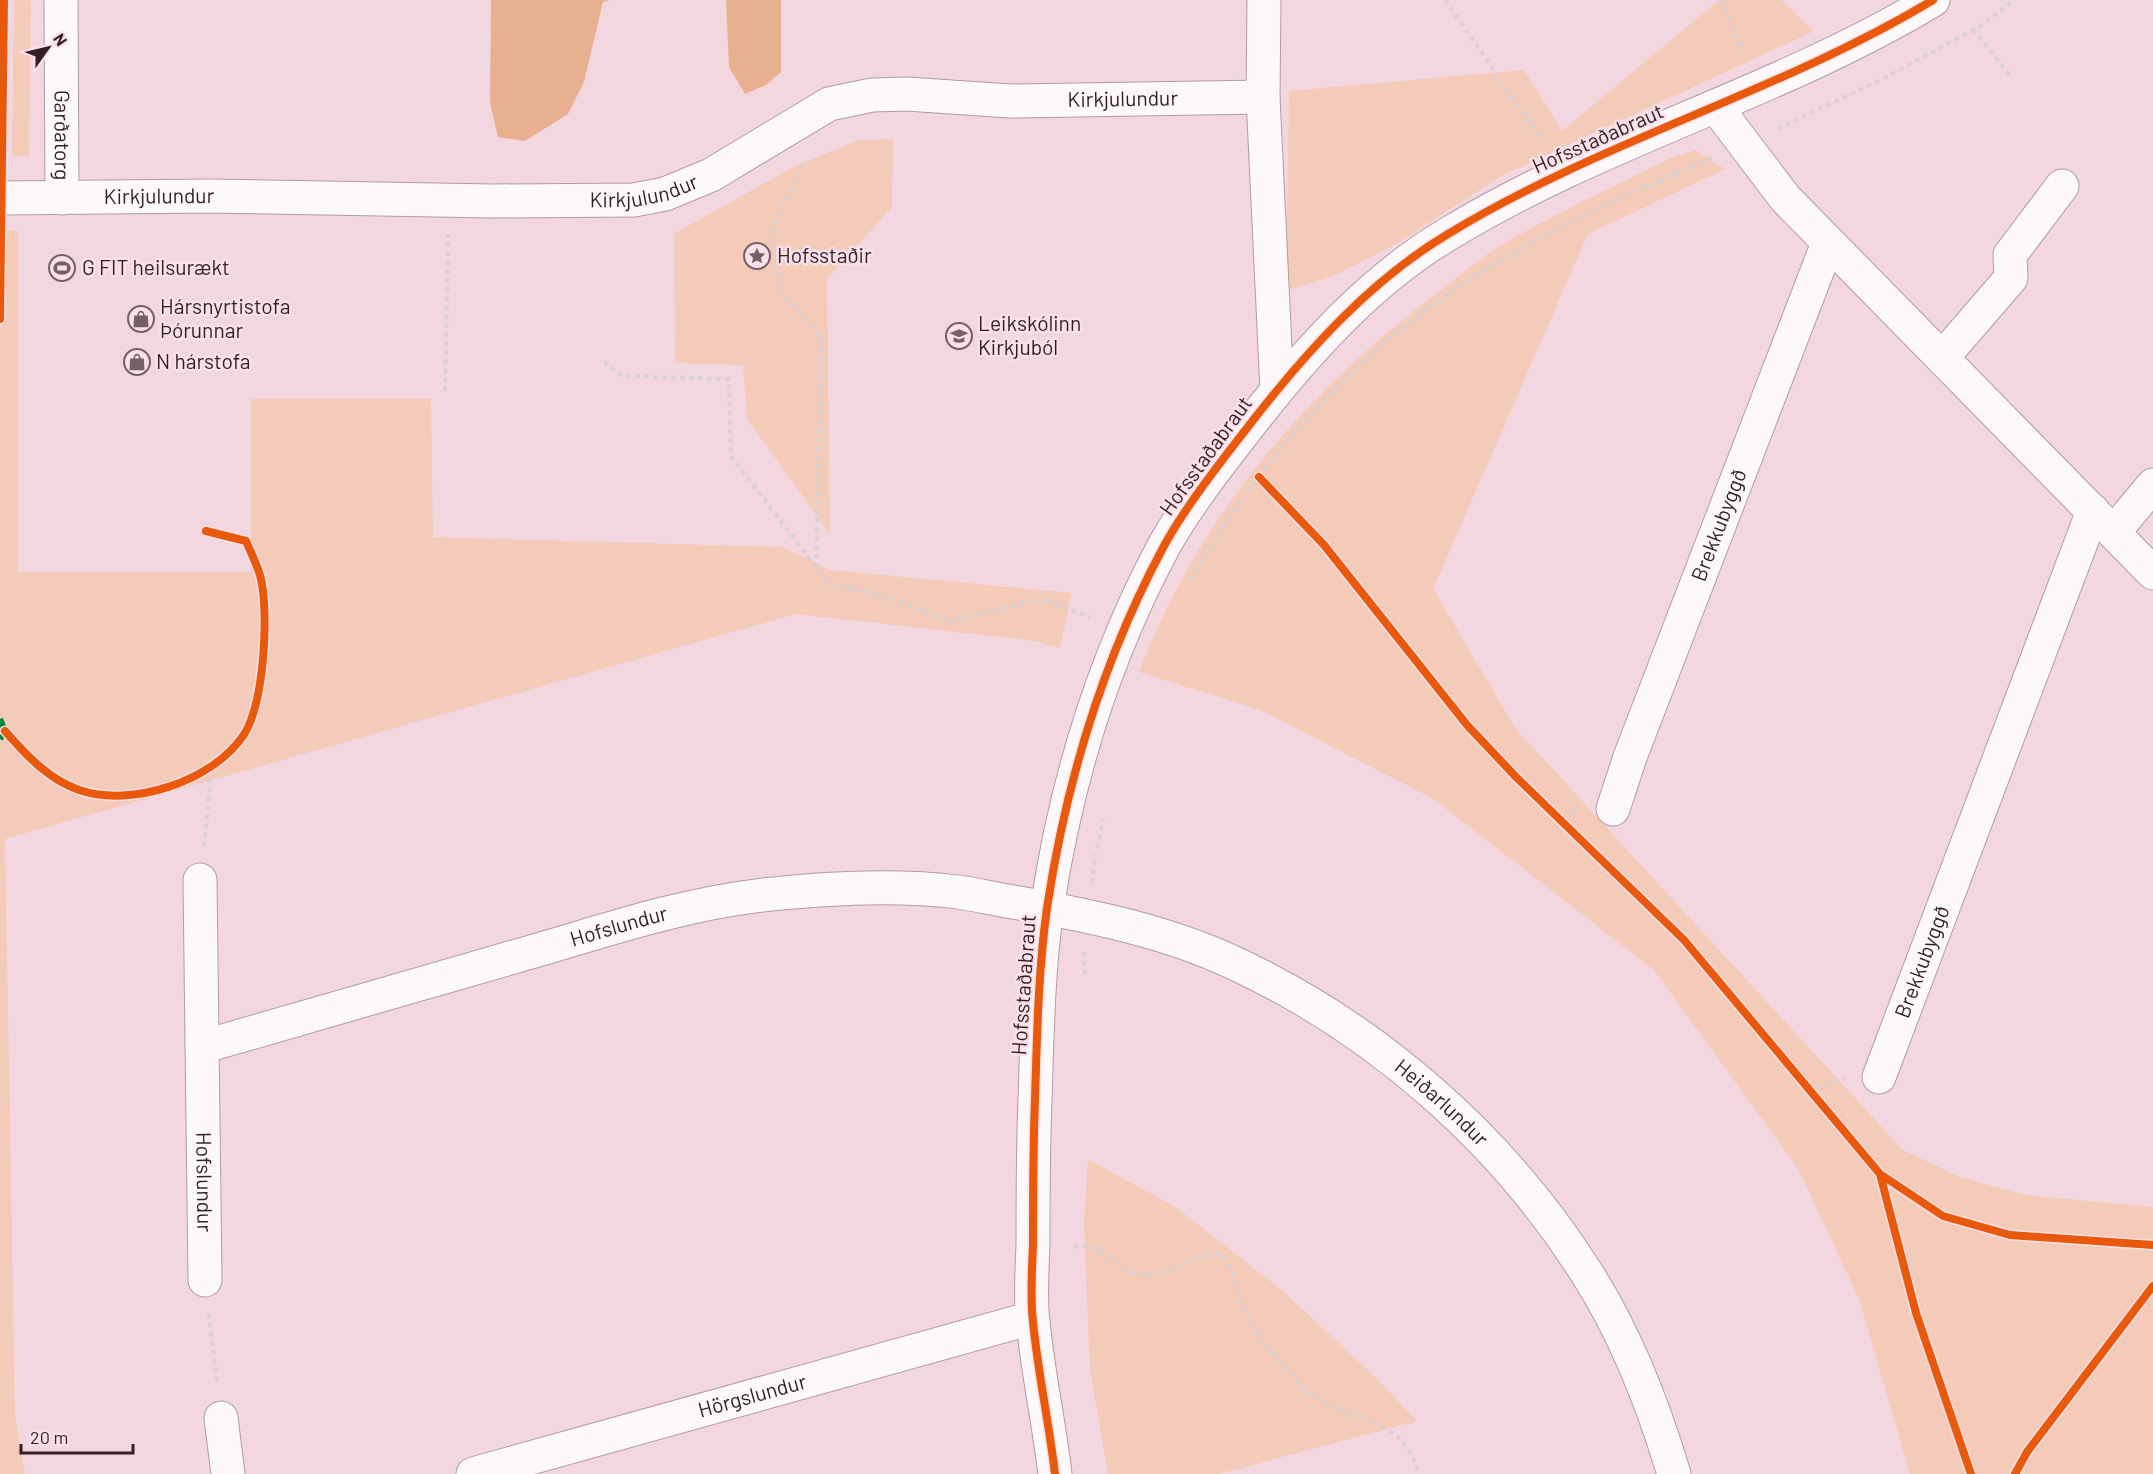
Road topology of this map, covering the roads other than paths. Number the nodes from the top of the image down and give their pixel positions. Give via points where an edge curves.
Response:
1 (61, 0) edge
2 (1264, 0) edge
3 (1933, 0) edge
4 (1263, 97) junction
5 (1716, 107) junction
6 (2062, 186) dead end
7 (0, 198) edge
8 (62, 198) junction
9 (1828, 243) junction
10 (1942, 358) junction
11 (1277, 390) junction
12 (2153, 485) edge
13 (2104, 522) junction
14 (2153, 573) edge
15 (1613, 809) dead end
16 (200, 880) road end
17 (1047, 908) junction
18 (202, 1047) junction
19 (1879, 1077) dead end
20 (204, 1280) road end
21 (1032, 1318) junction
22 (221, 1418) road end
23 (228, 1474) edge
24 (473, 1474) edge
25 (1055, 1474) edge
26 (1674, 1474) edge

1 - 8 street, Garðatorg
2 - 4 street
3 - 5 street, Hofsstaðabraut
4 - 8 street, Kirkjulundur via 1011,101 872,95 829,104 711,175 665,194 634,200
4 - 11 street
5 - 9 street via 1785,198
5 - 11 street, Hofsstaðabraut via 1564,172 1445,235 1397,270 1334,325
6 - 10 street via 2010,255 2011,278
7 - 8 street, Kirkjulundur
9 - 10 street
9 - 15 street, Brekkubyggð via 1629,757
10 - 13 street
11 - 17 street, Hofsstaðabraut via 1211,474 1168,540 1124,626 1081,754
12 - 13 street, Brekkubyggð
13 - 14 street
13 - 19 street, Brekkubyggð
16 - 18 street, Hofslundur
17 - 18 street, Hofslundur via 958,892 894,889 817,890 698,905
17 - 21 street, Hofsstaðabraut via 1033,1136
17 - 26 street, Heiðarlundur via 1151,933 1232,962 1337,1020 1427,1089 1508,1168 1588,1275 1642,1380
18 - 20 street, Hofslundur
21 - 24 street, Hörgslundur
21 - 25 street, Hofsstaðabraut
22 - 23 street

